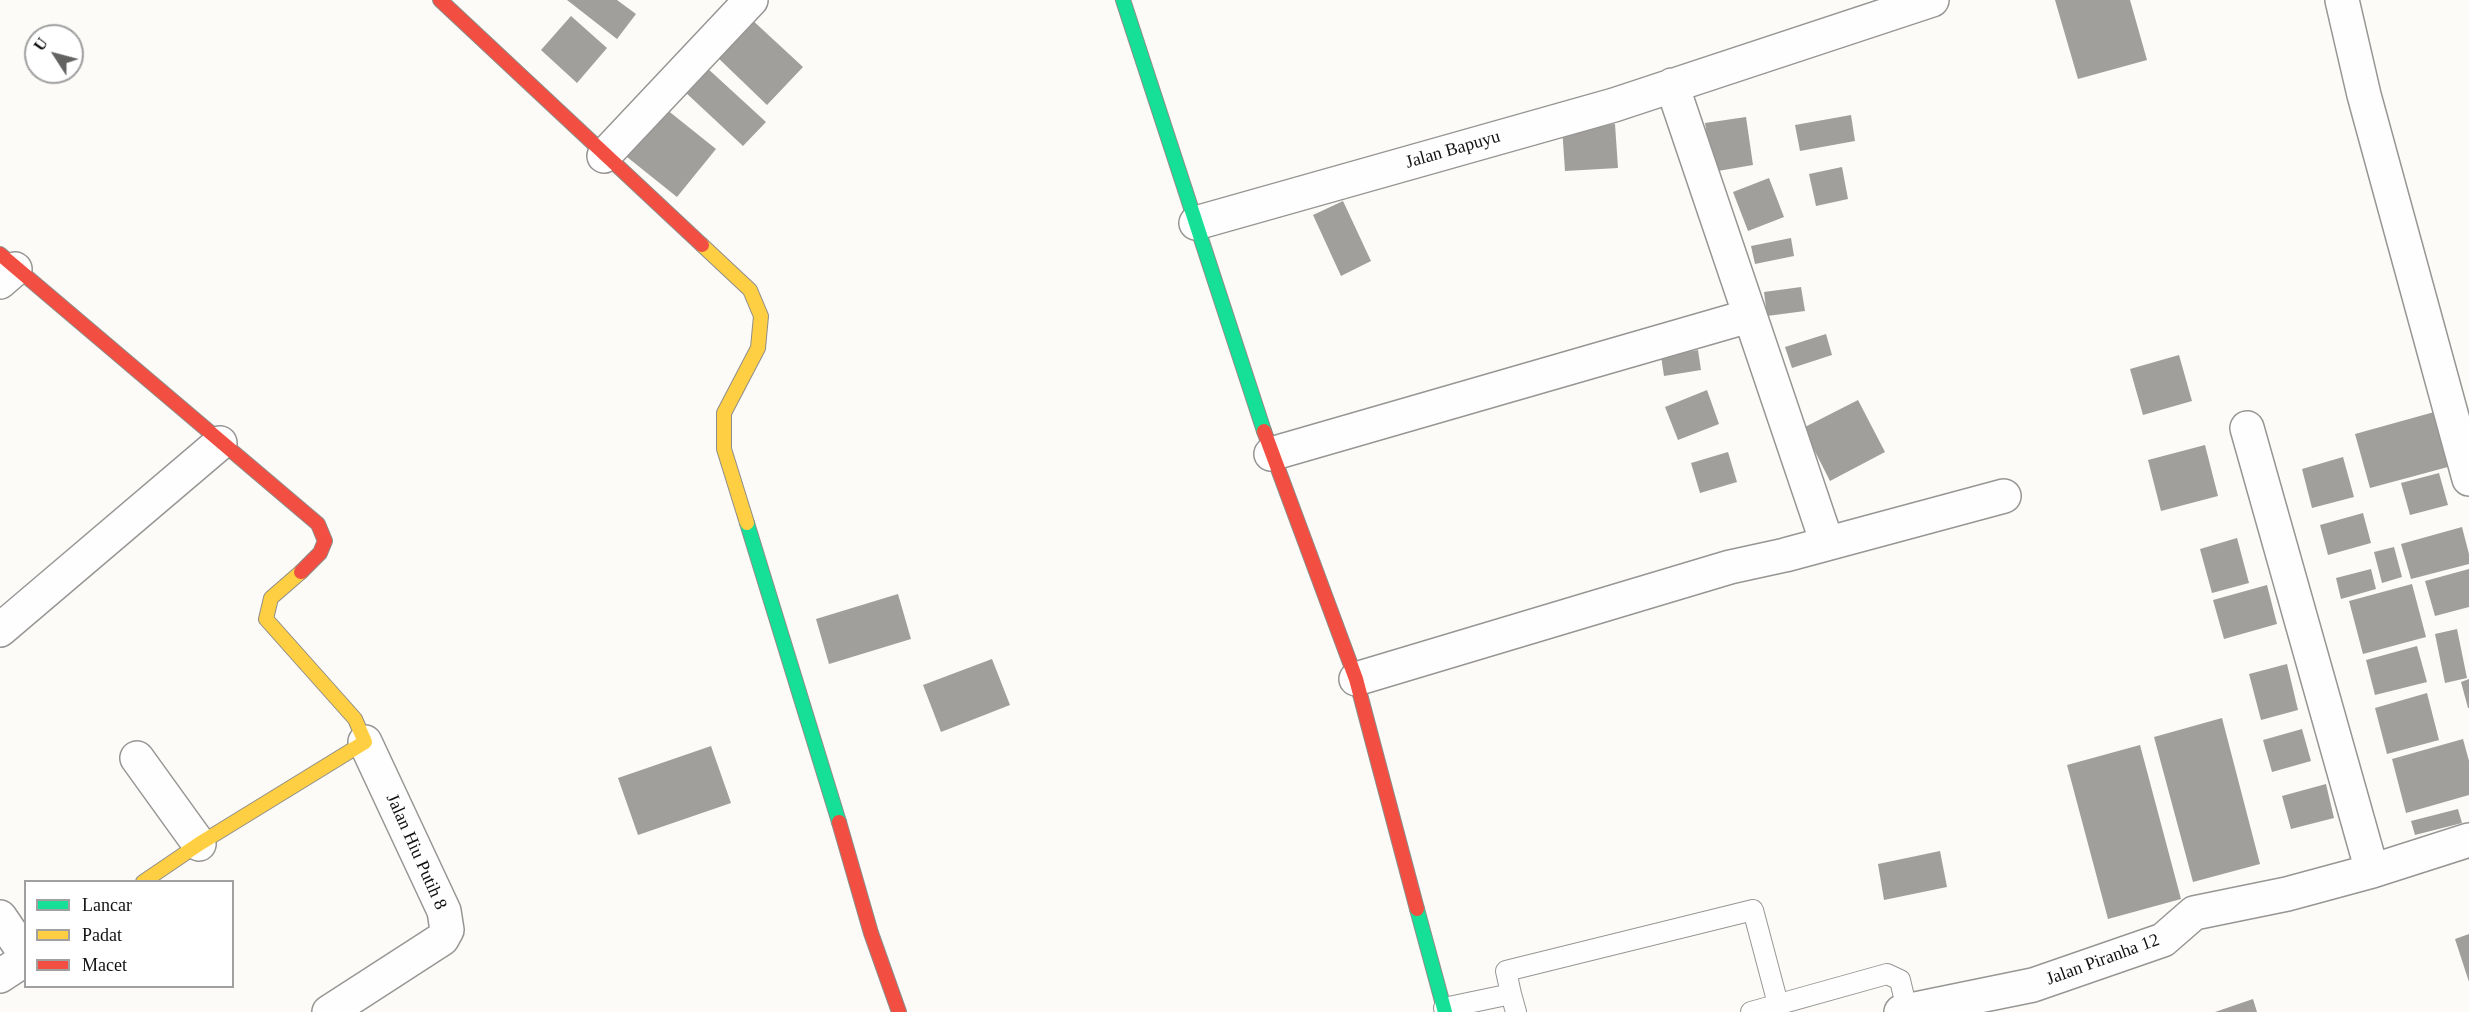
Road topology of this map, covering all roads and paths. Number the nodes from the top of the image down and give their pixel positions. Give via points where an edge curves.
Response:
1 (440, 0) edge
2 (751, 0) edge
3 (1123, 0) edge
4 (1932, 0) edge
5 (2342, 0) edge
6 (1672, 85) junction
7 (604, 156) junction
8 (1196, 223) junction
9 (5, 268) edge
10 (1749, 316) junction
11 (2247, 428) dead end
12 (220, 443) junction
13 (1271, 454) junction
14 (2469, 479) edge
15 (2004, 496) dead end
16 (1827, 543) junction
17 (0, 630) edge
18 (1356, 679) junction
19 (365, 742) junction
20 (137, 758) dead end
21 (2469, 840) edge
22 (199, 844) junction
23 (2372, 871) junction
24 (146, 880) edge
25 (0, 918) edge
26 (24, 954) edge
27 (24, 958) edge
28 (0, 976) edge
29 (1514, 1003) edge
30 (1778, 1004) junction
31 (348, 1007) edge
32 (1444, 1010) edge
33 (1904, 1011) edge
34 (899, 1012) edge
35 (1750, 1012) edge

1 - 7 street
2 - 7 street
3 - 8 street
4 - 6 street, Jalan Bapuyu
5 - 14 street via 2364,95
6 - 8 street, Jalan Bapuyu via 1614,105
6 - 10 street
7 - 34 street via 750,290 761,316 758,348 724,413 724,448 871,933
8 - 13 street
9 - 12 street
10 - 13 street
10 - 16 street
11 - 23 street
12 - 17 street
12 - 19 street via 318,524 325,541 318,556 274,594 265,609 266,620 355,719
13 - 18 street
15 - 16 street
16 - 18 street via 1730,567
18 - 32 street
19 - 22 street
19 - 31 street, Jalan Hiu Putih 8 via 444,911 447,930 442,939
20 - 22 street
21 - 23 street, Jalan Piranha 12
22 - 24 street
23 - 33 street, Jalan Piranha 12 via 2194,913 2163,940 2033,985
25 - 26 street
27 - 28 street
29 - 30 lane via 1506,971 1753,910
29 - 32 lane
30 - 33 lane via 1887,974 1900,980
30 - 35 lane

